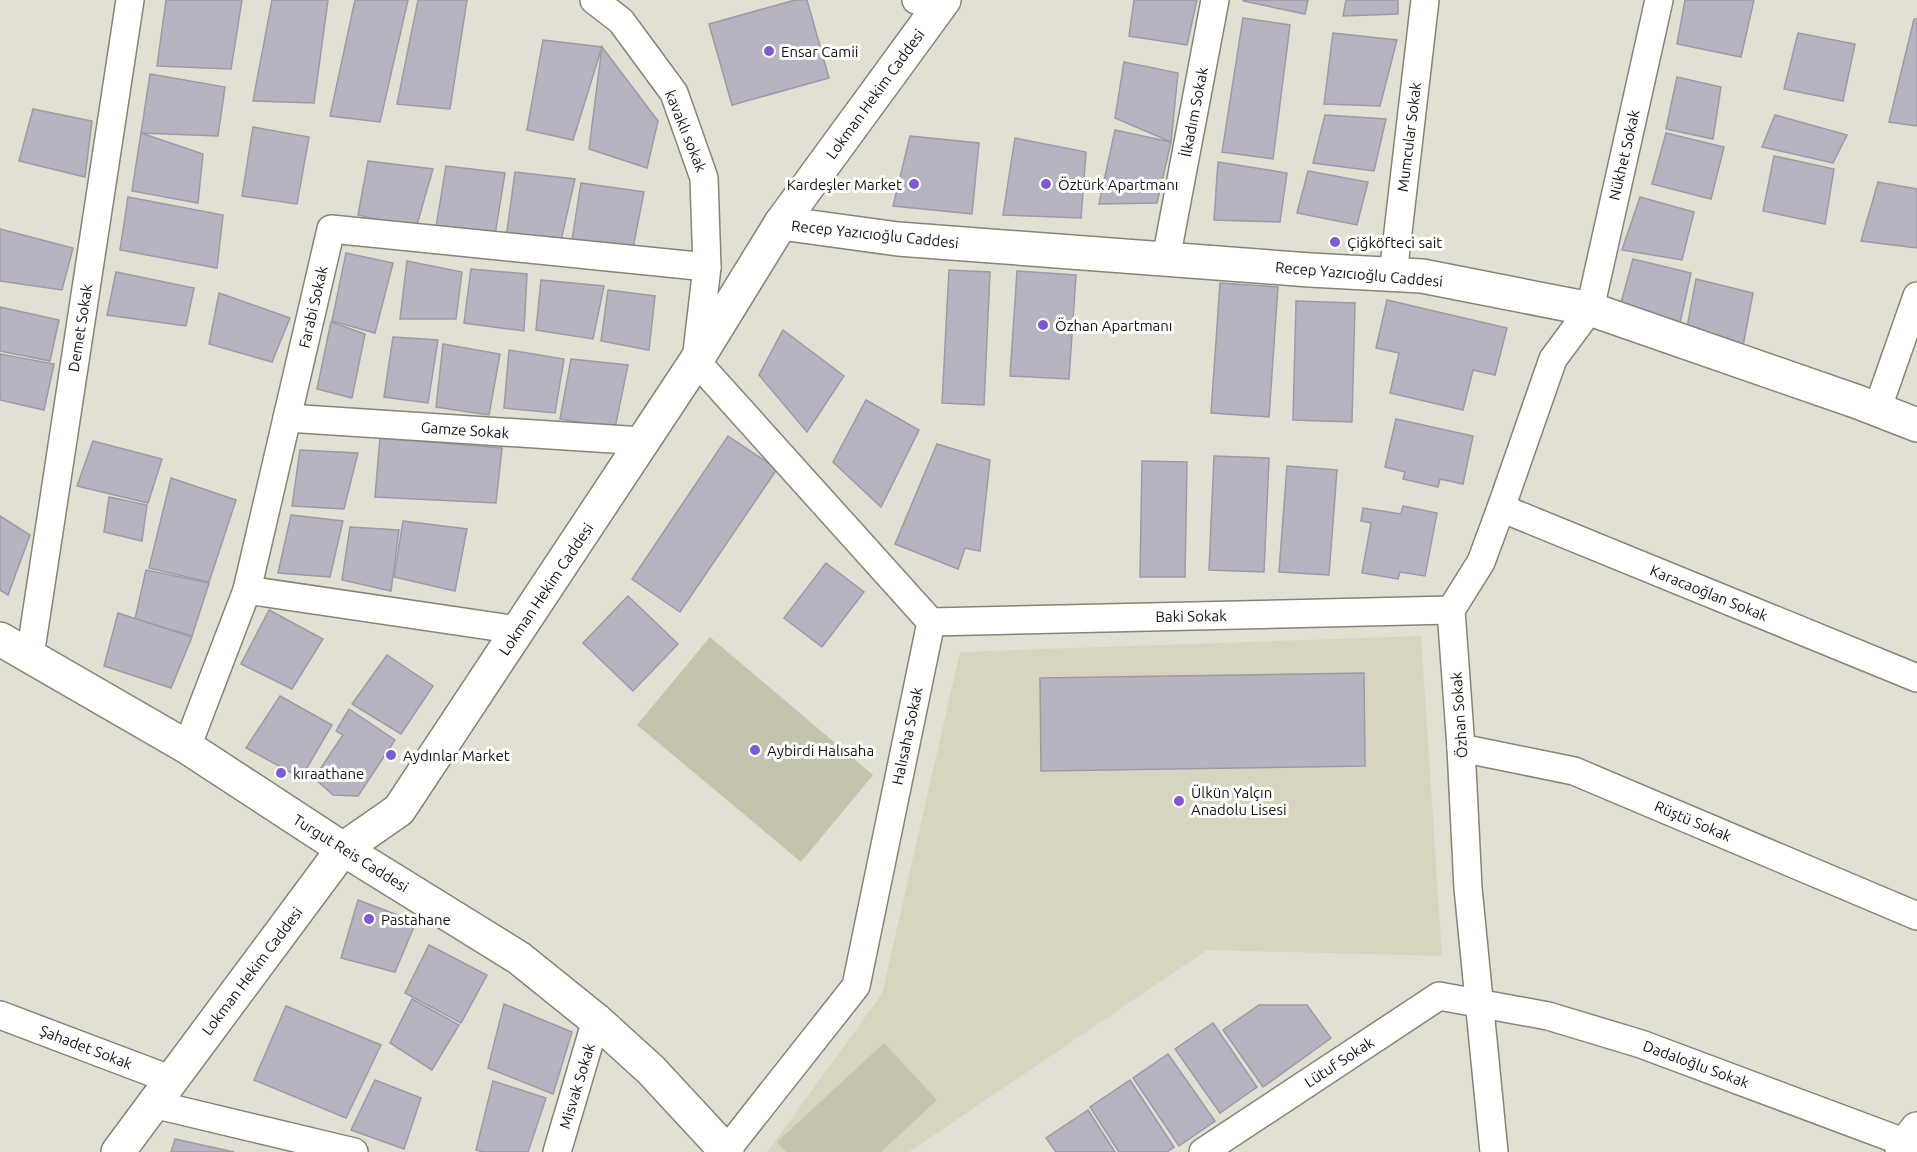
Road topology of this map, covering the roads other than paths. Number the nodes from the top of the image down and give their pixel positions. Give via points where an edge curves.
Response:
1 (130, 0) edge
2 (594, 0) edge
3 (1215, 0) edge
4 (1425, 0) edge
5 (1659, 0) edge
6 (935, 1) edge
7 (781, 223) junction
8 (1166, 259) junction
9 (707, 267) junction
10 (1392, 274) junction
11 (1917, 296) edge
12 (1590, 309) junction
13 (696, 361) junction
14 (1877, 410) junction
15 (287, 418) junction
16 (1917, 424) edge
17 (643, 441) junction
18 (1502, 508) junction
19 (248, 590) junction
20 (1451, 610) junction
21 (931, 622) junction
22 (518, 630) junction
23 (0, 639) edge
24 (30, 656) junction
25 (1917, 678) edge
26 (187, 747) junction
27 (1461, 748) junction
28 (343, 849) junction
29 (1917, 916) edge
30 (1480, 1004) junction
31 (0, 1015) edge
32 (596, 1020) junction
33 (162, 1092) junction
34 (1908, 1141) edge
35 (726, 1151) edge
36 (118, 1152) edge
37 (354, 1152) edge
38 (557, 1152) edge
39 (1205, 1152) edge
40 (1494, 1152) edge

1 - 24 street, Demet Sokak
2 - 9 street, kavaklı sokak via 621,21 674,93 704,178
3 - 8 street, İlkadım Sokak
4 - 10 street, Mumcular Sokak
5 - 12 street, Nükhet Sokak
6 - 7 street, Lokman Hekim Caddesi
7 - 8 street, Recep Yazıcıoğlu Caddesi via 898,239
7 - 13 street, Lokman Hekim Caddesi
8 - 10 street, Recep Yazıcıoğlu Caddesi
9 - 13 street, kavaklı sokak
9 - 15 street, Farabi Sokak via 331,229
10 - 12 street, Recep Yazıcıoğlu Caddesi via 1422,276
11 - 14 street
12 - 14 street, Recep Yazıcıoğlu Caddesi
12 - 18 street via 1553,359
13 - 17 street, Lokman Hekim Caddesi
13 - 21 street
14 - 16 street, Recep Yazıcıoğlu Caddesi
15 - 17 street, Gamze Sokak
15 - 19 street, Farabi Sokak
17 - 22 street, Lokman Hekim Caddesi
18 - 20 street via 1481,562
18 - 25 street, Karacaoğlan Sokak
19 - 22 street
19 - 26 street, Farabi Sokak
20 - 21 street, Baki Sokak
20 - 27 street, Özhan Sokak
21 - 35 street, Halısaha Sokak via 856,986
22 - 28 street, Lokman Hekim Caddesi via 399,810
23 - 24 street, Turgut Reis Caddesi
24 - 26 street, Turgut Reis Caddesi
26 - 28 street, Turgut Reis Caddesi
27 - 29 street, Rüştü Sokak via 1574,771
27 - 30 street, Özhan Sokak via 1468,888
28 - 32 street, Turgut Reis Caddesi via 519,958
28 - 33 street, Lokman Hekim Caddesi
30 - 34 street, Dadaloğlu Sokak via 1548,1016 1641,1044
30 - 39 street, Lütuf Sokak via 1439,996
30 - 40 street, Özhan Sokak
31 - 33 street, Şahadet Sokak
32 - 35 street, Turgut Reis Caddesi via 651,1070
32 - 38 street, Misvak Sokak
33 - 36 street, Lokman Hekim Caddesi
33 - 37 street, Şahadet Sokak

